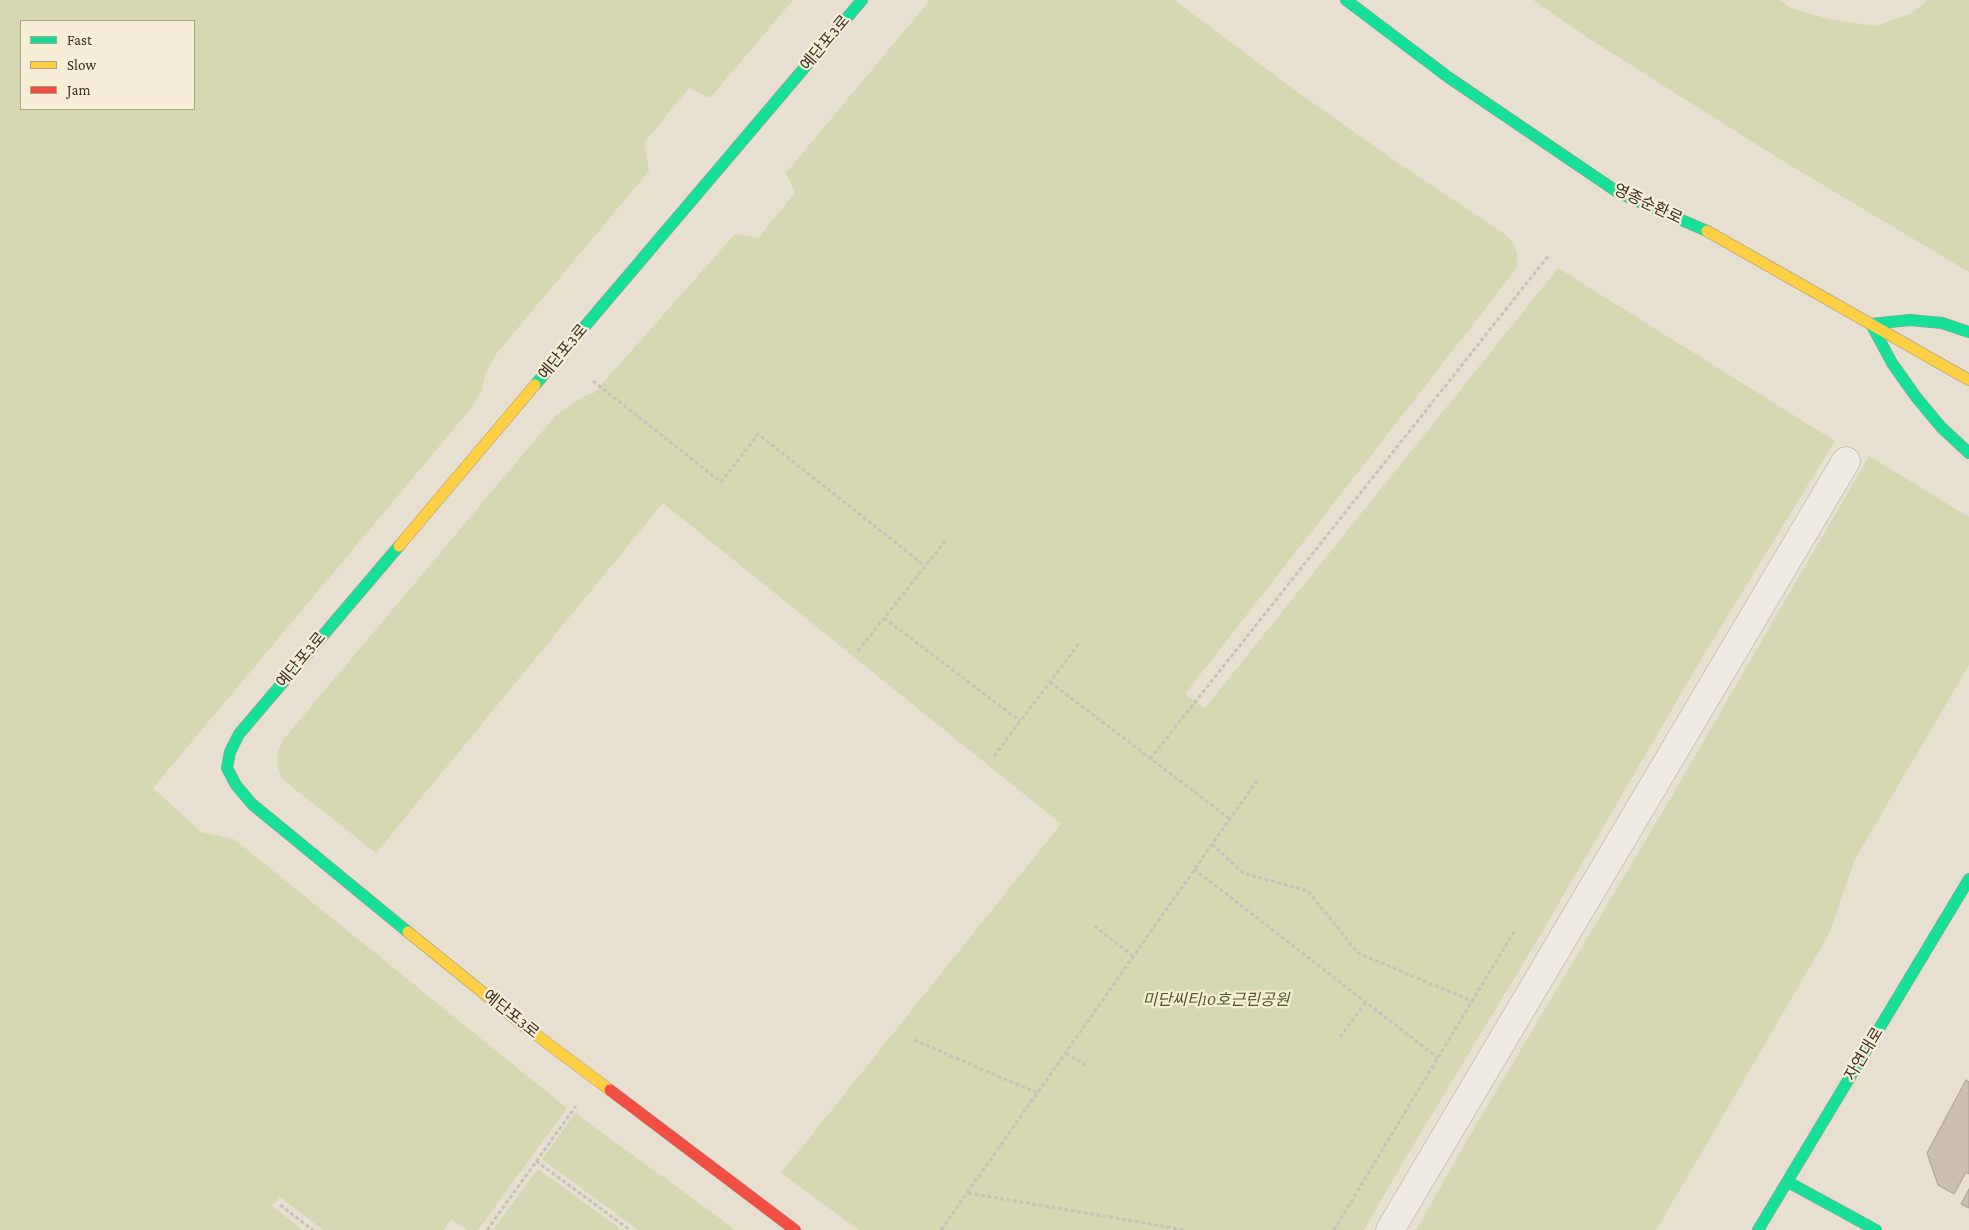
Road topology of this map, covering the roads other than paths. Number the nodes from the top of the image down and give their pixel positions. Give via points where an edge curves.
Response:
1 (862, 0) edge
2 (1346, 0) edge
3 (1871, 324) junction
4 (1969, 332) edge
5 (1969, 380) edge
6 (1969, 453) edge
7 (1846, 461) dead end
8 (1969, 878) edge
9 (1788, 1182) junction
10 (795, 1230) edge
11 (1390, 1230) edge
12 (1758, 1230) edge
13 (1876, 1230) edge

1 - 10 street, 예단포3로 via 268,698 239,734 227,768 252,804 516,1019
2 - 3 street, 영종순환로 via 1448,77 1619,193 1706,230
3 - 4 street via 1910,320 1942,323
3 - 5 street, 영종순환로
3 - 6 street via 1892,363 1916,397
7 - 11 street
8 - 9 street, 자연대로
9 - 12 street, 자연대로
9 - 13 street

